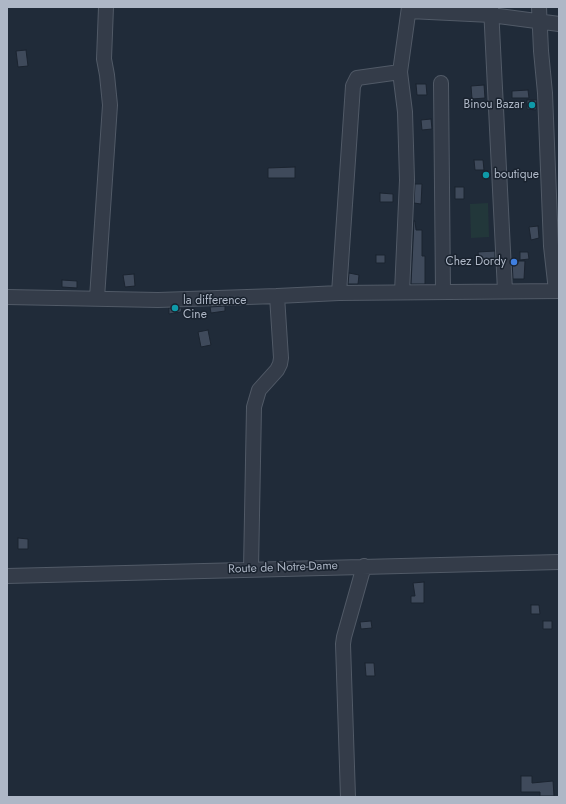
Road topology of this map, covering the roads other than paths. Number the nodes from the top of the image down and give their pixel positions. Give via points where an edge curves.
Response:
1 (106, 7) edge
2 (539, 7) edge
3 (409, 9) edge
4 (491, 11) edge
5 (539, 21) junction
6 (559, 24) edge
7 (400, 72) junction
8 (441, 83) dead end
9 (504, 291) junction
10 (558, 291) edge
11 (402, 292) junction
12 (443, 292) junction
13 (339, 293) junction
14 (277, 296) junction
15 (7, 297) edge
16 (97, 298) junction
17 (559, 562) edge
18 (364, 566) junction
19 (251, 569) junction
20 (7, 576) edge
21 (348, 797) edge

1 - 16 street via 104,59 110,105
2 - 5 street
3 - 4 street
3 - 7 street
4 - 5 street
4 - 9 street
5 - 6 street
5 - 10 street via 545,93 551,246
7 - 11 street via 405,112 407,180
7 - 13 street via 357,78 353,86
8 - 12 street
9 - 10 street
9 - 12 street
11 - 12 street
11 - 13 street
13 - 14 street
14 - 16 street via 158,300
14 - 19 street via 280,364 259,390 254,406
15 - 16 street
17 - 18 street, Route de Notre-Dame
18 - 19 street, Route de Notre-Dame
18 - 21 street via 343,644
19 - 20 street, Route de Notre-Dame

